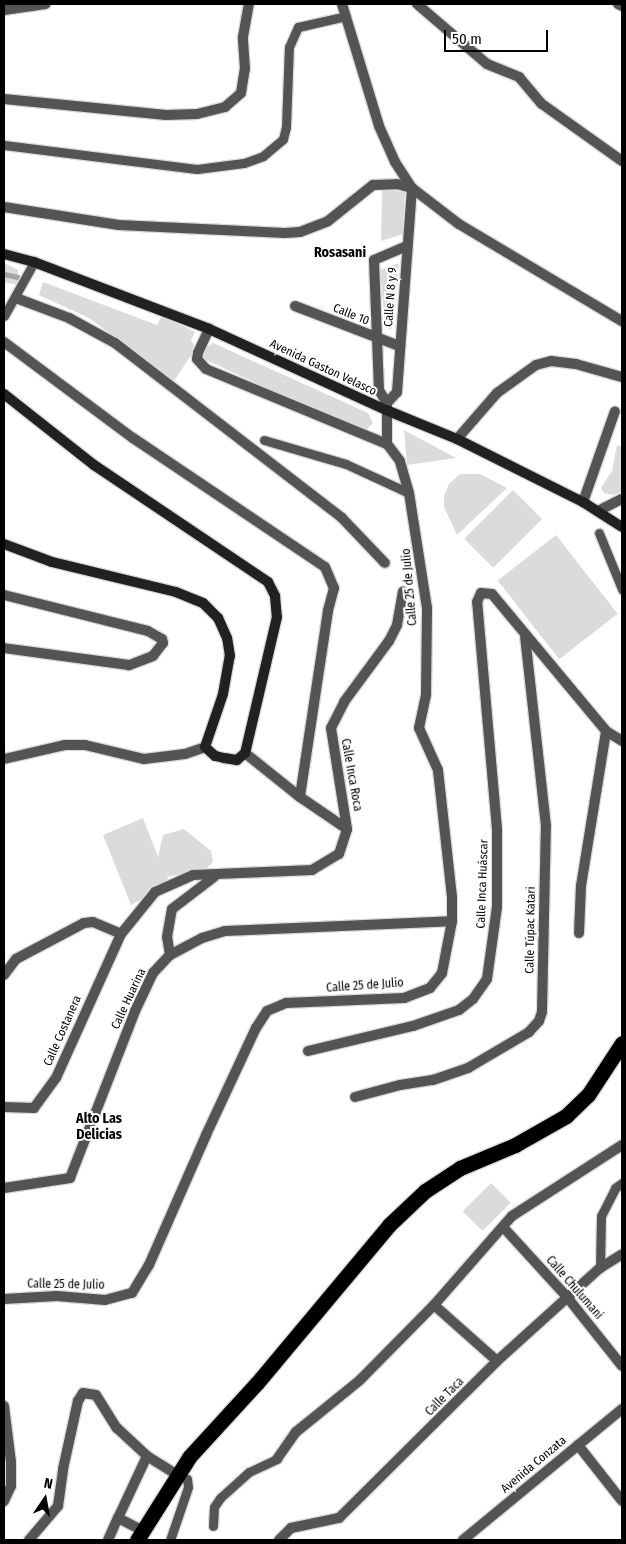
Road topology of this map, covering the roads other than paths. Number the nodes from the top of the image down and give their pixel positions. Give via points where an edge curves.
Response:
1 (46, 4) edge
2 (249, 4) edge
3 (342, 4) edge
4 (417, 4) edge
5 (618, 4) edge
6 (622, 6) edge
7 (4, 10) edge
8 (346, 16) junction
9 (4, 99) edge
10 (4, 145) edge
11 (622, 162) edge
12 (412, 188) junction
13 (4, 207) edge
14 (407, 246) junction
15 (4, 254) edge
16 (34, 262) junction
17 (16, 298) junction
18 (295, 306) dead end
19 (4, 316) edge
20 (622, 321) edge
21 (210, 330) junction
22 (377, 339) junction
23 (4, 342) edge
24 (399, 346) junction
25 (622, 377) edge
26 (4, 394) edge
27 (386, 407) junction
28 (615, 412) dead end
29 (456, 439) junction
30 (264, 440) dead end
31 (387, 444) junction
32 (409, 493) junction
33 (622, 499) edge
34 (583, 502) junction
35 (598, 510) junction
36 (622, 527) edge
37 (599, 533) dead end
38 (4, 544) edge
39 (385, 563) dead end
40 (622, 589) edge
41 (404, 592) dead end
42 (4, 594) edge
43 (525, 637) junction
44 (4, 648) edge
45 (606, 731) junction
46 (622, 742) edge
47 (205, 747) junction
48 (245, 752) junction
49 (4, 759) edge
50 (300, 797) junction
51 (348, 829) junction
52 (214, 877) junction
53 (452, 921) junction
54 (579, 933) dead end
55 (121, 934) junction
56 (170, 954) junction
57 (4, 975) edge
58 (622, 1043) edge
59 (308, 1051) dead end
60 (355, 1097) dead end
61 (4, 1107) edge
62 (622, 1145) edge
63 (622, 1183) edge
64 (4, 1188) edge
65 (504, 1228) junction
66 (622, 1254) edge
67 (600, 1268) junction
68 (567, 1297) junction
69 (4, 1299) edge
70 (434, 1305) junction
71 (497, 1361) junction
72 (622, 1366) edge
73 (4, 1406) edge
74 (622, 1409) edge
75 (578, 1445) junction
76 (147, 1456) junction
77 (277, 1459) joint
78 (176, 1474) junction
79 (5, 1498) edge
80 (622, 1501) edge
81 (118, 1518) junction
82 (213, 1526) dead end
83 (139, 1535) edge
84 (468, 1539) edge
85 (29, 1540) edge
86 (108, 1540) edge
87 (170, 1540) edge
88 (279, 1540) edge

1 - 7 street
2 - 9 street via 243,37 245,69 241,93 225,107 166,116
3 - 8 street
4 - 11 street via 487,64 519,77 542,104
5 - 6 street
8 - 10 lane via 298,27 289,47 283,139 263,156 244,163 197,169
8 - 12 street via 379,126 395,162
12 - 13 street via 396,184 373,186 328,221 314,228 286,233 119,225
12 - 14 street, Calle N 8 y 9
12 - 20 street via 459,224
14 - 22 street via 374,260
14 - 24 street, Calle N 8 y 9
15 - 16 street, Avenida Gaston Velasco
16 - 17 lane
16 - 21 street, Avenida Gaston Velasco
17 - 19 lane
17 - 39 street via 69,318 115,344 342,518
18 - 22 street, Calle 10
21 - 27 street, Avenida Gaston Velasco
21 - 31 street via 197,359 206,369
22 - 24 street, Calle 10
22 - 27 street via 379,390
23 - 50 street via 133,438 325,567 334,588
24 - 27 street, Calle N 8 y 9 via 397,392
25 - 29 street via 576,364 551,361 536,365 497,393
26 - 48 street via 94,465 268,582 275,596 277,617
27 - 29 street, Avenida Gaston Velasco
27 - 31 street
28 - 34 street
29 - 34 street, Avenida Gaston Velasco
30 - 32 lane via 346,464
31 - 32 street, Calle 25 de Julio via 400,461
32 - 53 street, Calle 25 de Julio via 427,608 426,694 419,728 438,770
33 - 35 street
34 - 35 street, Avenida Gaston Velasco
35 - 36 street, Avenida Gaston Velasco
37 - 40 lane
38 - 47 street via 52,562 176,592 203,603 218,618 227,638 229,663 223,694
41 - 51 street, Calle Inca Roca via 393,633 344,702 331,728
42 - 44 street via 148,631 163,643 153,656 129,664
43 - 45 street
43 - 59 street, Calle Inca Huáscar via 492,594 481,592 477,602 497,829 497,907 487,979 473,1000 459,1010 413,1026
43 - 60 street, Calle Túpac Katari via 546,826 542,1012 539,1021 529,1032 468,1068 433,1080 400,1084
45 - 46 street
45 - 54 street via 581,886
47 - 48 street via 215,756 236,760
47 - 49 street via 185,754 144,759 85,745 65,745
48 - 50 street
50 - 51 street
51 - 52 street, Calle Inca Roca via 339,854 312,870
52 - 55 street, Calle Inca Roca via 193,875 155,892
52 - 56 street via 172,909 168,924
53 - 56 street, Calle Huarina via 225,931
53 - 69 street, Calle 25 de Julio via 442,973 430,988 404,998 286,1003 267,1011 210,1126 149,1265 132,1293 106,1300 57,1296
55 - 57 street via 93,922 84,923 16,959
55 - 61 street, Calle Costanera via 56,1078 34,1108
56 - 64 street, Calle Huarina via 153,973 135,1011 70,1178
58 - 78 highway via 588,1095 566,1116 515,1145 460,1168 425,1191 388,1225 365,1249 280,1357
62 - 65 street via 529,1204 512,1216
63 - 67 lane via 615,1188 601,1216
65 - 68 street, Calle Chulumani
65 - 70 street
66 - 67 street, Calle Taca
67 - 68 street, Calle Taca
68 - 71 street, Calle Taca
68 - 72 street, Calle Chulumani
70 - 71 street
70 - 77 street via 360,1380 296,1432
71 - 88 street, Calle Taca via 339,1518 291,1528
73 - 79 street via 12,1462 11,1486
74 - 75 street, Avenida Conzata
75 - 80 street
75 - 84 street, Avenida Conzata
76 - 78 street
76 - 81 street
76 - 85 street via 117,1428 96,1395 83,1393 78,1401 65,1459 58,1506
77 - 82 lane via 249,1472 220,1498 214,1508
78 - 83 highway
78 - 87 lane via 187,1479 188,1488
81 - 83 street
81 - 86 street

